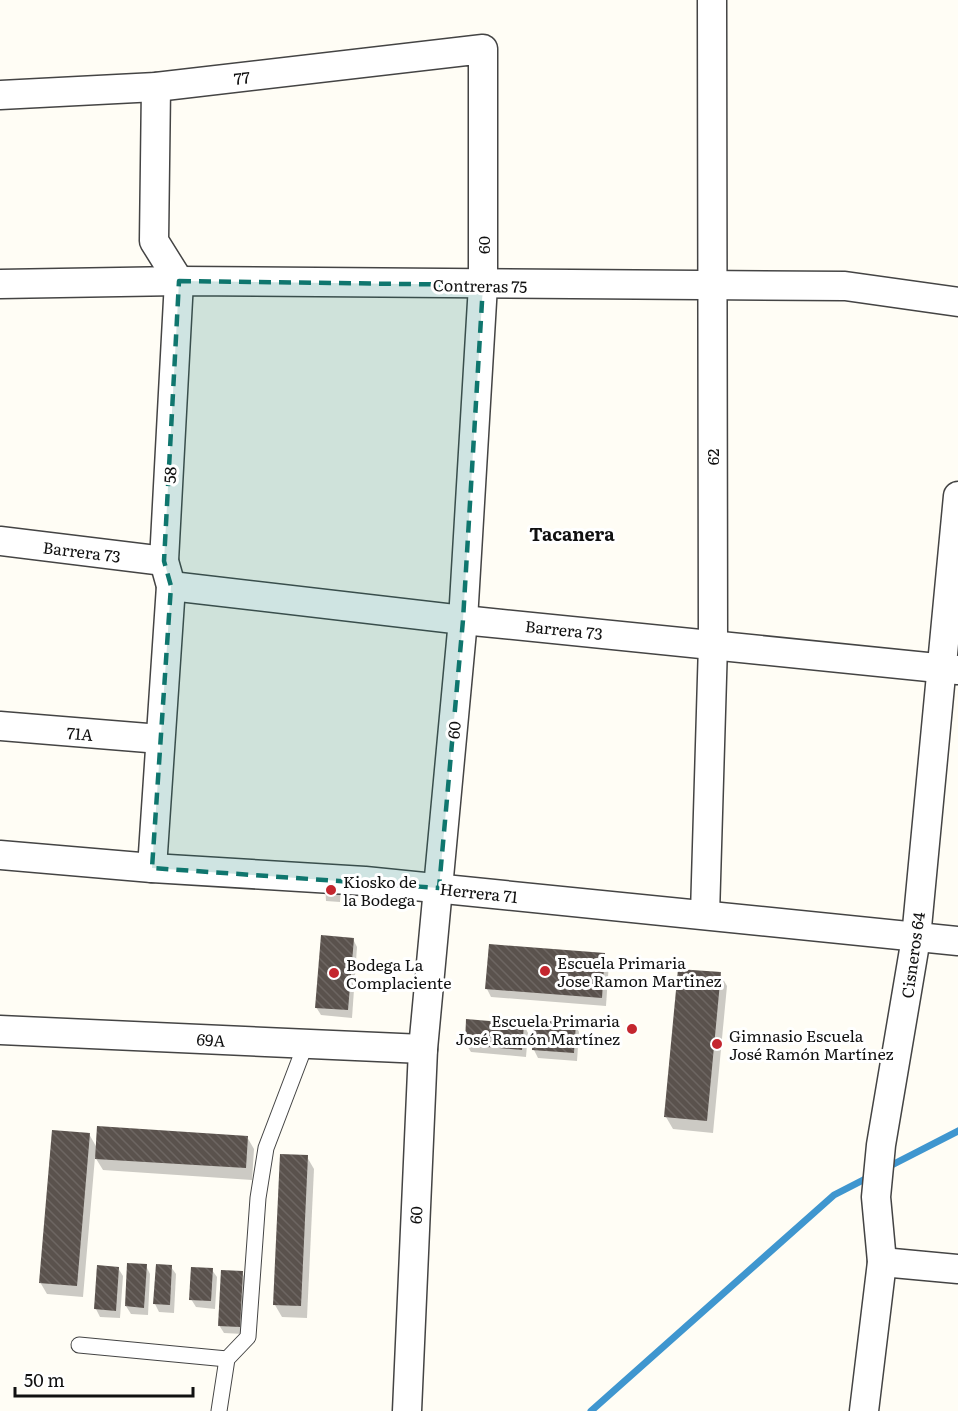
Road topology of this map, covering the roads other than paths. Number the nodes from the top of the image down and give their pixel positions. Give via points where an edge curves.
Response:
1 (712, 0) edge
2 (483, 49) joint
3 (156, 87) junction
4 (0, 95) edge
5 (179, 281) junction
6 (0, 284) edge
7 (483, 285) junction
8 (711, 286) junction
9 (958, 302) edge
10 (958, 496) edge
11 (0, 541) edge
12 (167, 573) junction
13 (463, 620) junction
14 (713, 644) junction
15 (950, 670) edge
16 (0, 726) edge
17 (160, 739) junction
18 (0, 855) edge
19 (152, 868) junction
20 (439, 888) junction
21 (705, 914) junction
22 (916, 938) junction
23 (958, 941) edge
24 (0, 1030) edge
25 (306, 1043) junction
26 (423, 1048) junction
27 (882, 1262) junction
28 (958, 1269) edge
29 (79, 1345) dead end
30 (226, 1359) junction
31 (219, 1411) edge
32 (407, 1411) edge
33 (864, 1411) edge

1 - 8 street, 62
2 - 3 street, 77
2 - 7 street, 60
3 - 4 street, 77
3 - 5 street via 154,241
5 - 6 street, Contreras 75
5 - 7 street, Contreras 75
5 - 12 street, 58
7 - 8 street, Contreras 75
7 - 13 street, 60
8 - 9 street, Contreras 75 via 844,286
8 - 14 street, 62
10 - 15 street, Cisneros 64
11 - 12 street, Barrera 73
12 - 13 street, Barrera 73
12 - 17 street, 58
13 - 14 street, Barrera 73
13 - 20 street, 60
14 - 15 street, Barrera 73
14 - 21 street, 62
15 - 22 street, Cisneros 64
16 - 17 street, 71A
17 - 19 street, 58
18 - 19 street, Herrera 71
19 - 20 street, Herrera 71
20 - 21 street, Herrera 71
20 - 26 street, 60
21 - 22 street, Herrera 71
22 - 23 street, Herrera 71
22 - 27 street, Cisneros 64 via 881,1145 876,1197
24 - 25 street, 69A
25 - 26 street, 69A
25 - 30 lane via 266,1148 258,1198 248,1337
26 - 32 street, 60
27 - 28 street
27 - 33 street, Cisneros 64
29 - 30 lane
30 - 31 lane

